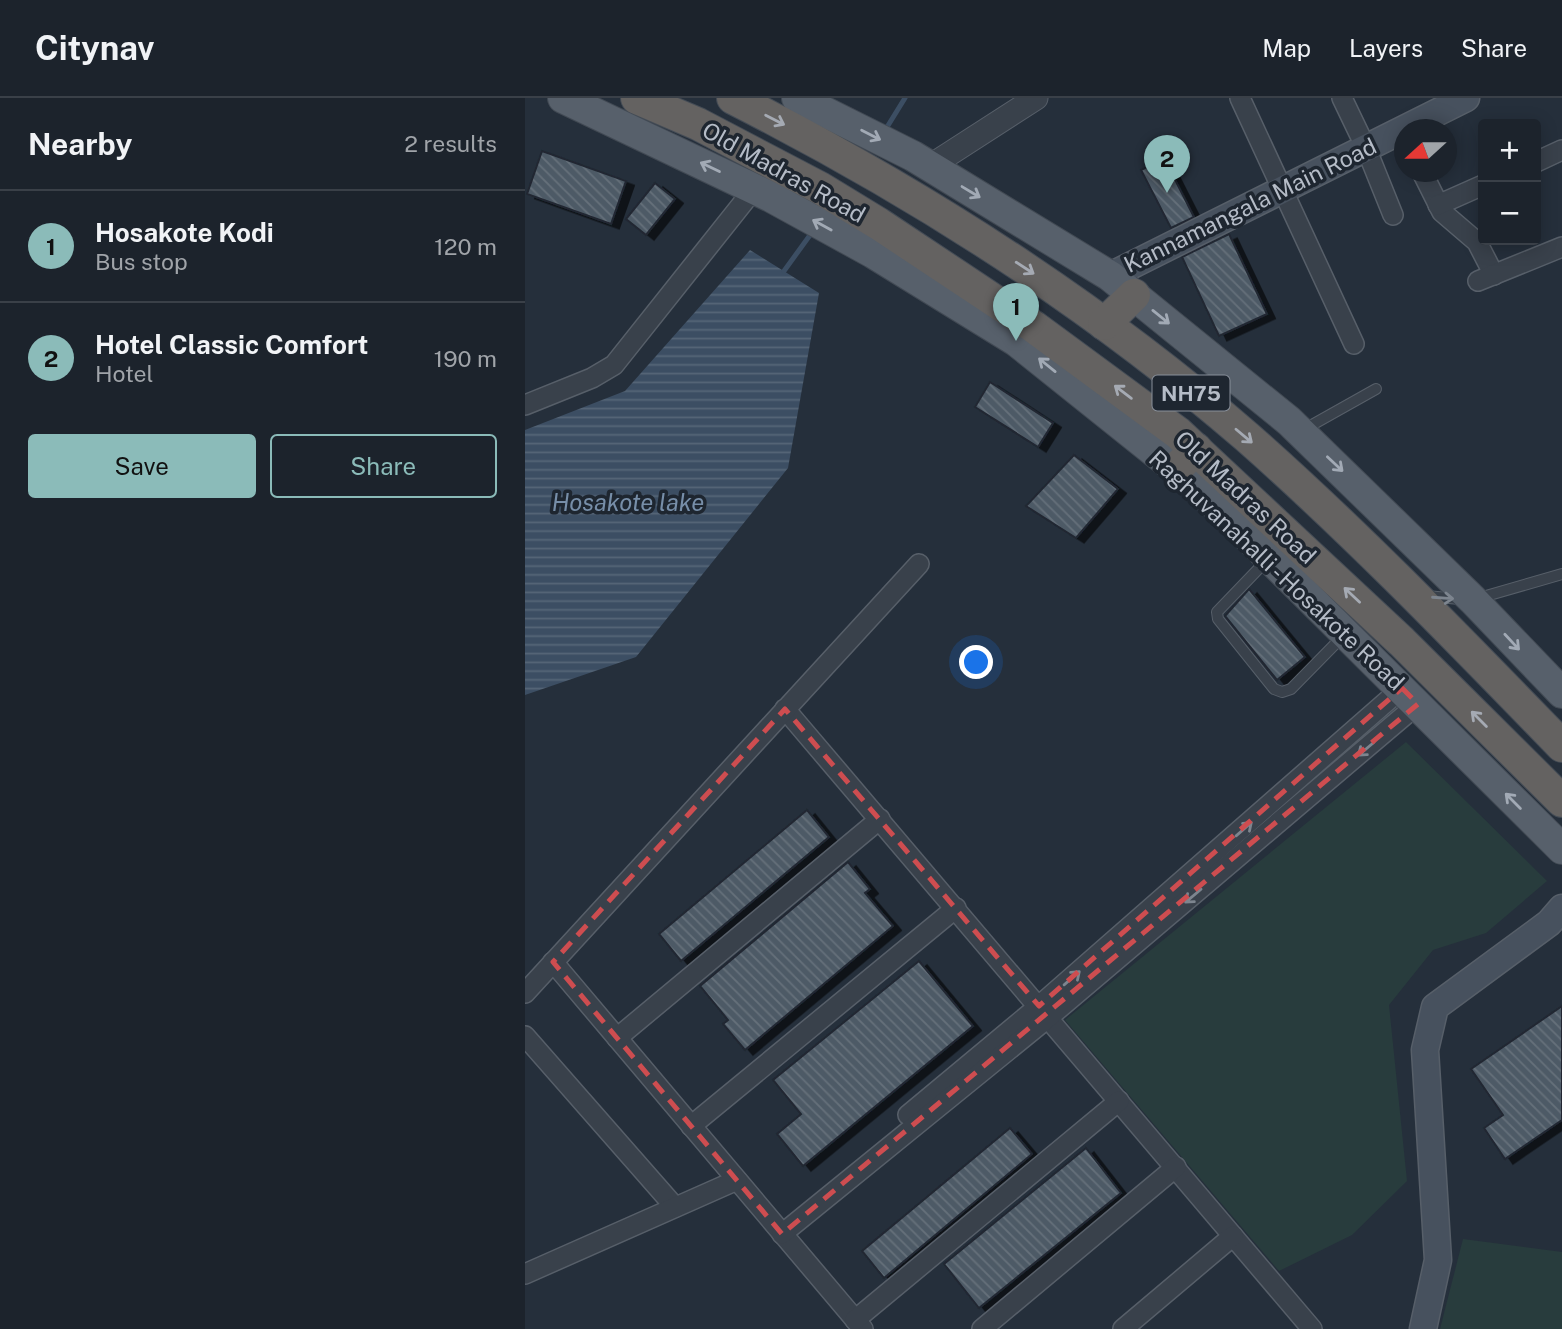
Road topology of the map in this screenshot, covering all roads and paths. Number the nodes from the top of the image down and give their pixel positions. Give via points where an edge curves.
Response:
1 (563, 98) edge
2 (636, 98) edge
3 (733, 98) edge
4 (1036, 98) edge
5 (1240, 98) edge
6 (1342, 98) edge
7 (1467, 98) edge
8 (814, 111) edge
9 (1429, 119) edge
10 (1394, 137) edge
11 (1366, 148) junction
12 (1562, 150) edge
13 (1541, 160) edge
14 (921, 162) junction
15 (1427, 182) edge
16 (1478, 187) edge
17 (1283, 189) junction
18 (762, 193) junction
19 (1438, 205) junction
20 (1393, 215) dead end
21 (876, 238) junction
22 (1562, 247) edge
23 (1122, 285) junction
24 (1104, 324) junction
25 (1354, 344) dead end
26 (1376, 388) dead end
27 (525, 405) edge
28 (1300, 432) junction
29 (1186, 459) junction
30 (1270, 556) junction
31 (919, 564) dead end
32 (1562, 574) edge
33 (1413, 595) junction
34 (1473, 600) junction
35 (1347, 632) junction
36 (1562, 693) edge
37 (1410, 696) junction
38 (785, 709) junction
39 (1562, 746) edge
40 (1562, 802) edge
41 (880, 819) junction
42 (1562, 849) edge
43 (956, 908) junction
44 (1562, 908) edge
45 (553, 962) junction
46 (525, 993) edge
47 (1044, 1011) junction
48 (525, 1036) edge
49 (617, 1038) junction
50 (1119, 1101) junction
51 (691, 1126) junction
52 (1176, 1167) junction
53 (737, 1180) junction
54 (675, 1207) junction
55 (779, 1230) junction
56 (1233, 1236) junction
57 (525, 1274) edge
58 (859, 1324) edge
59 (982, 1329) edge
60 (1123, 1329) edge
61 (1312, 1329) edge
62 (1423, 1329) edge

18 -> 1 main road
2 - 21 highway, Old Madras Road / NH75 via 795,174
3 -> 8 highway, Old Madras Road / NH75
4 - 14 street
5 - 17 street
6 - 11 street
7 - 9 main road, Kannamangala Main Road
8 -> 14 main road
8 -> 24 highway, Old Madras Road / NH75 via 905,192
10 - 11 main road, Kannamangala Main Road
11 - 17 main road, Kannamangala Main Road
11 - 20 street
12 - 13 street
14 -> 23 main road
15 - 19 street
16 - 19 street
17 - 23 main road, Kannamangala Main Road
17 - 25 street
21 -> 18 main road
18 - 27 street via 614,365
19 - 22 street via 1477,242 1485,278
29 -> 21 highway, Old Madras Road / NH75 via 1034,327
23 - 24 highway
23 -> 28 main road
24 -> 33 highway, Old Madras Road / NH75 via 1246,437
26 - 28 lane
28 -> 34 main road
29 - 30 main road, Raghuvanahalli - Hosakote Road
40 -> 29 highway, Old Madras Road / NH75 via 1402,642
30 - 35 main road, Raghuvanahalli - Hosakote Road
30 - 35 lane via 1217,612 1274,689 1291,689
31 - 38 street
32 - 34 lane
33 -> 34 lane
33 - 39 highway, Old Madras Road / NH75
34 -> 36 main road
35 - 37 main road, Raghuvanahalli - Hosakote Road
42 -> 37 main road, Raghuvanahalli - Hosakote Road
37 - 47 street
38 - 41 street
38 - 45 street
41 - 43 street
41 - 49 street
43 - 47 street
43 - 51 street
44 - 62 main road via 1549,923 1435,1007 1425,1050 1438,1261
45 - 46 street
45 - 49 street
47 - 50 street
47 - 55 street
48 - 54 street
49 - 51 street
50 - 52 street
50 - 58 street
51 - 53 street
52 - 56 street
52 - 59 street
53 - 54 street
53 - 55 street
54 - 57 street
55 - 58 street
56 - 60 street
56 - 61 street

